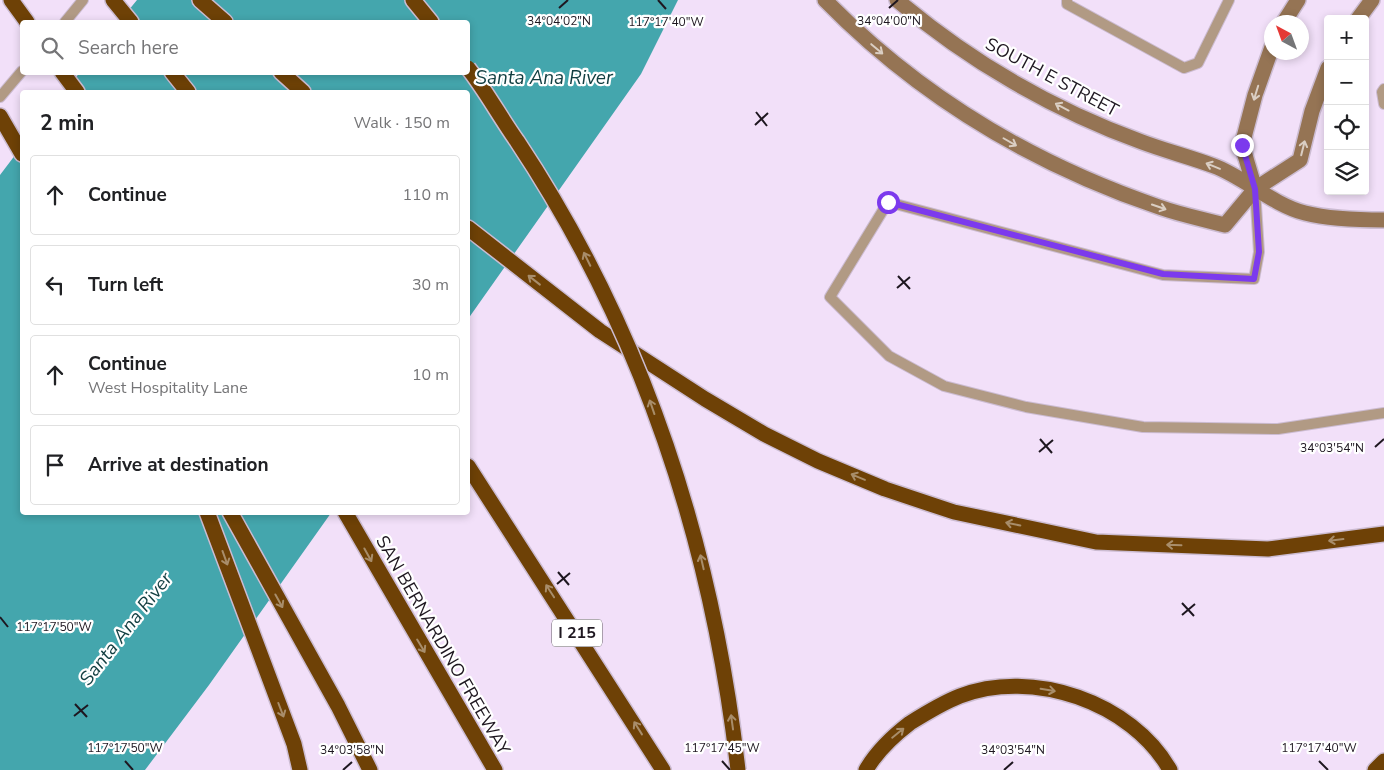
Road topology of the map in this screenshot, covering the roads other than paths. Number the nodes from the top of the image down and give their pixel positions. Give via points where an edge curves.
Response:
1 (11, 0) edge
2 (83, 0) edge
3 (113, 0) edge
4 (200, 0) edge
5 (413, 0) edge
6 (898, 0) edge
7 (1067, 0) edge
8 (1228, 0) edge
9 (1298, 0) edge
10 (1372, 0) edge
11 (827, 2) edge
12 (1288, 15) edge
13 (1361, 15) edge
14 (26, 20) edge
15 (67, 20) edge
16 (129, 20) edge
17 (223, 20) edge
18 (429, 20) edge
19 (1267, 60) edge
20 (470, 71) edge
21 (20, 74) edge
22 (64, 75) edge
23 (174, 75) edge
24 (284, 75) edge
25 (1324, 79) edge
26 (1384, 89) edge
27 (76, 90) edge
28 (186, 90) edge
29 (301, 90) edge
30 (0, 97) edge
31 (1384, 104) edge
32 (0, 116) edge
33 (20, 151) edge
34 (1255, 189) junction
35 (1384, 220) edge
36 (470, 230) edge
37 (1384, 413) edge
38 (470, 469) edge
39 (208, 515) edge
40 (232, 515) edge
41 (346, 515) edge
42 (1384, 534) edge
43 (1384, 761) edge
44 (300, 770) edge
45 (370, 770) edge
46 (495, 770) edge
47 (663, 770) edge
48 (738, 770) edge
49 (866, 770) edge
50 (1170, 770) edge
51 (1375, 770) edge

1 - 14 highway
2 - 15 lane
3 - 16 highway
4 - 17 highway
5 - 18 highway
34 -> 6 main road, SOUTH E STREET via 1216,167 1080,117 1027,89 957,47
7 - 8 lane via 1067,4 1184,68 1198,62
9 - 12 main road
10 - 13 main road
11 -> 34 main road via 871,44 939,99 1014,145 1076,176 1161,208 1225,225
19 -> 34 main road via 1242,145
48 -> 20 highway, bridge via 715,621 697,542 647,392 618,321 584,252 545,184
21 - 30 lane
22 - 27 highway
23 - 28 highway
24 - 29 highway
34 -> 25 main road via 1300,160
26 - 31 lane
32 - 33 highway
34 - 35 main road, SOUTH E STREET via 1304,213
34 - 37 lane via 1259,252 1254,279 1163,274 888,202 830,297 889,356 944,386 1026,408 1143,428 1278,429
42 -> 36 highway, bridge via 1268,549 1096,542 954,512 885,489 764,434 600,331
47 -> 38 highway, I 215
39 -> 44 highway via 294,744
40 -> 45 highway
41 -> 46 highway, SAN BERNARDINO FREEWAY
43 - 51 highway
49 -> 50 highway via 893,736 926,712 961,695 1005,687 1048,688 1088,699 1117,715 1142,736

